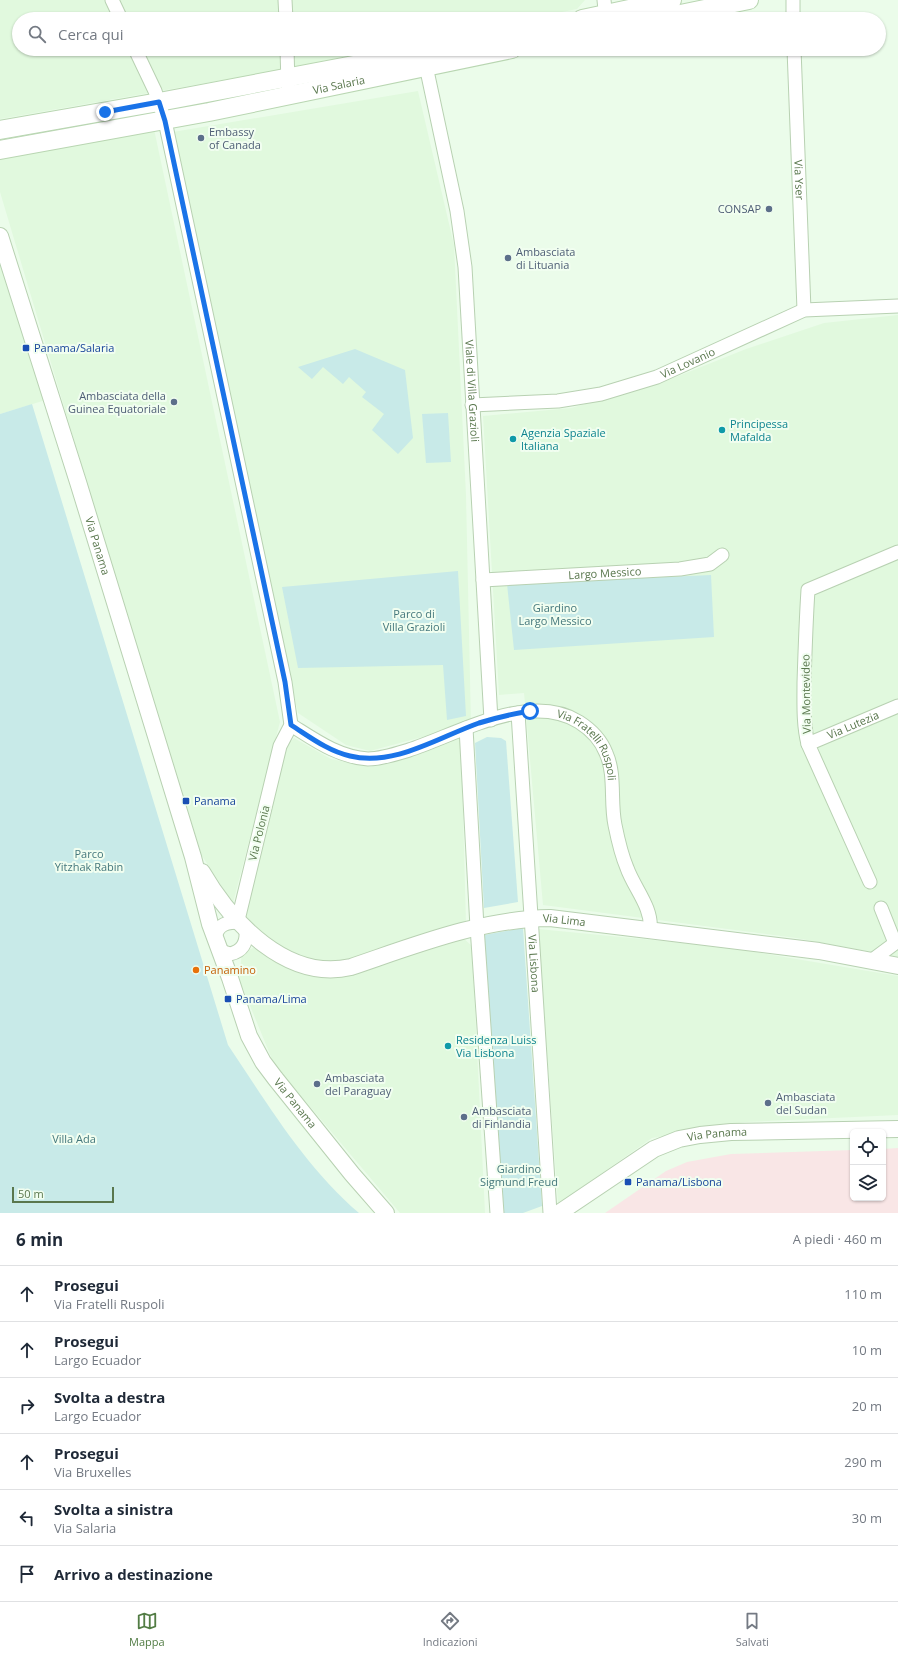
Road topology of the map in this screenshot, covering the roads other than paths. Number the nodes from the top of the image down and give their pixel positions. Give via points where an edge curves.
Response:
1 (112, 0) edge
2 (285, 0) edge
3 (672, 0) edge
4 (749, 0) edge
5 (793, 0) edge
6 (605, 11) edge
7 (118, 12) edge
8 (286, 12) edge
9 (690, 12) edge
10 (793, 12) edge
11 (138, 56) edge
12 (287, 56) edge
13 (400, 56) edge
14 (477, 56) edge
15 (794, 56) edge
16 (426, 66) junction
17 (288, 77) junction
18 (288, 95) junction
19 (159, 102) junction
20 (165, 121) junction
21 (0, 130) edge
22 (0, 150) edge
23 (0, 236) edge
24 (898, 306) edge
25 (804, 310) junction
26 (472, 405) junction
27 (898, 552) edge
28 (722, 555) dead end
29 (483, 580) junction
30 (898, 706) edge
31 (518, 713) junction
32 (491, 720) junction
33 (291, 725) junction
34 (466, 728) junction
35 (808, 744) junction
36 (193, 857) junction
37 (870, 882) dead end
38 (881, 908) dead end
39 (531, 918) junction
40 (241, 924) junction
41 (477, 927) junction
42 (650, 930) junction
43 (896, 942) edge
44 (223, 947) junction
45 (872, 961) junction
46 (898, 966) edge
47 (898, 1129) edge
48 (386, 1213) edge
49 (497, 1213) edge
50 (550, 1213) edge
51 (559, 1213) edge

1 - 7 street
2 - 8 street
3 - 6 main road
4 - 9 main road
5 - 10 street
11 - 19 street
12 - 17 street
13 - 17 main road, Via Salaria
14 - 16 main road, Via Salaria
15 - 25 street, Via Yser
16 - 18 main road, Via Salaria
16 - 26 street, Viale di Villa Grazioli via 461,234
17 - 18 street
17 - 19 main road, Via Salaria
18 - 20 main road, Via Salaria
19 - 20 street
19 - 21 main road, Via Salaria
20 - 22 main road, Via Salaria
20 - 33 street via 285,682
23 - 36 street, Via Panama
24 - 25 street, Via Lovanio
25 - 26 street, Via Lovanio via 657,377 601,394 558,401
26 - 29 street, Viale di Villa Grazioli
27 - 35 street, Via Montevideo via 808,590 804,705 804,725
28 - 29 street, Largo Messico via 710,564 680,569
29 - 32 street, Viale di Villa Grazioli
30 - 35 street, Via Lutezia
31 - 32 street, Via Fratelli Ruspoli
31 - 39 street, Via Lisbona
31 - 42 street, Via Fratelli Ruspoli via 545,710 562,714 583,725 603,746 610,765 614,821 620,849 631,879 648,912
32 - 34 street, Via Fratelli Ruspoli
33 - 34 street, Via Fratelli Ruspoli via 331,750 369,759 416,748
33 - 40 street, Via Polonia via 280,746
34 - 41 street
35 - 37 street, Via Montevideo
36 - 40 street, Via Lima via 211,888
36 - 44 street, Via Panama
38 - 43 street
39 - 41 street, Via Lima
39 - 42 street, Via Lima
39 - 50 street, Via Lisbona
40 - 41 street, Via Lima via 270,948 286,957 316,968 334,970 351,967
40 - 44 street via 246,941 243,946
40 - 44 street via 227,923 218,929
41 - 49 street
42 - 45 street, Via Lima via 819,951
43 - 45 street
44 - 48 street, Via Panama via 248,1036 262,1062 348,1170
45 - 46 street, Via Lima
47 - 51 street, Via Panama via 731,1132 679,1139 651,1151

